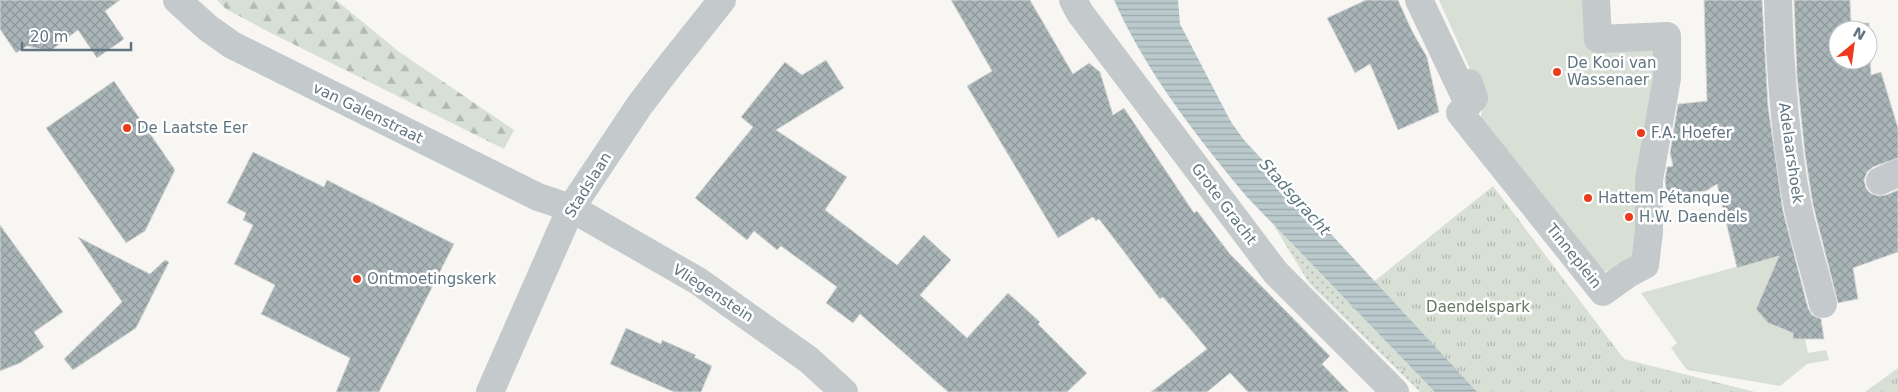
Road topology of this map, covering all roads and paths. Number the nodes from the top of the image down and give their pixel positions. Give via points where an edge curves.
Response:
1 (176, 0) edge
2 (722, 0) edge
3 (1073, 0) edge
4 (1419, 0) edge
5 (1432, 0) edge
6 (1596, 0) edge
7 (1778, 0) edge
8 (1468, 103) junction
9 (571, 208) junction
10 (1823, 304) dead end
11 (490, 392) edge
12 (844, 392) edge
13 (1395, 392) edge

1 - 9 street, van Galenstraat via 208,28 246,52 538,197
2 - 9 street, Stadslaan via 639,106
3 - 13 street, Grote Gracht via 1080,14 1276,273
4 - 8 street, Tinneplein
5 - 8 street, Tinneplein via 1470,86 1474,98
6 - 8 street, Tinneplein via 1598,39 1666,36 1667,78 1649,180 1645,265 1603,292 1460,113
7 - 10 street, Adelaarshoek via 1779,55 1790,158
9 - 11 street, Stadslaan
9 - 12 street, Vliegenstein via 698,281 809,360

